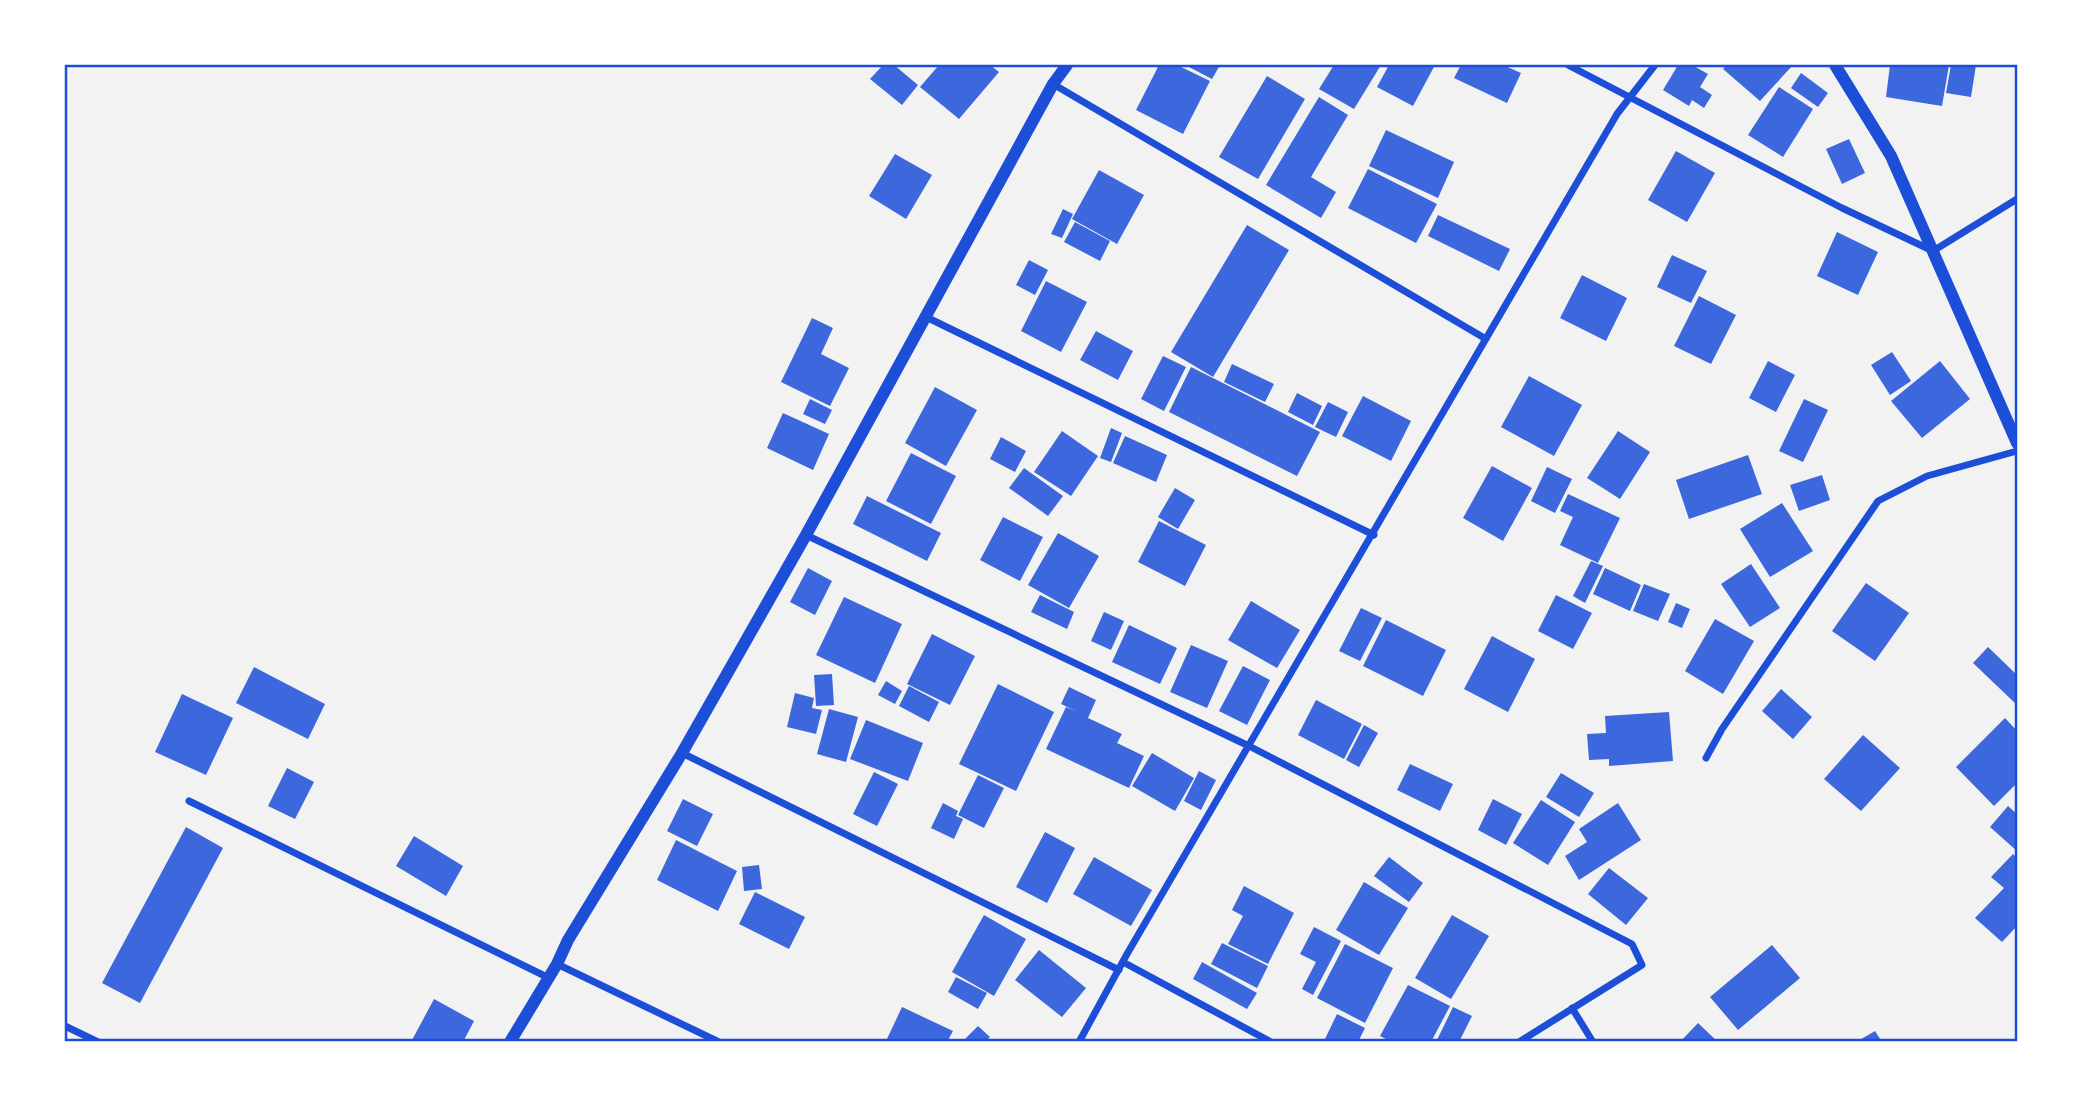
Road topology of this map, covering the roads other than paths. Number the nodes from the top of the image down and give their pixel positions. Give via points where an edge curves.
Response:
1 (1067, 65) edge
2 (1568, 65) edge
3 (1655, 65) edge
4 (1835, 65) edge
5 (1053, 84) junction
6 (1632, 97) junction
7 (2017, 199) edge
8 (1933, 251) junction
9 (924, 316) junction
10 (1486, 339) junction
11 (2013, 420) edge
12 (2017, 443) edge
13 (2017, 451) edge
14 (806, 535) junction
15 (1374, 536) junction
16 (1250, 746) junction
17 (682, 753) junction
18 (1706, 758) dead end
19 (189, 801) dead end
20 (1123, 962) junction
21 (557, 964) junction
22 (1119, 970) junction
23 (549, 978) junction
24 (1572, 1008) junction
25 (65, 1026) edge
26 (98, 1042) edge
27 (510, 1042) edge
28 (719, 1042) edge
29 (1079, 1042) edge
30 (1271, 1042) edge
31 (1519, 1042) edge
32 (1593, 1042) edge

1 - 5 street
2 - 6 street
3 - 6 street
4 - 8 street via 1891,156
5 - 9 street
5 - 10 street
6 - 8 street
6 - 10 street
7 - 8 street
8 - 11 street
9 - 14 street
9 - 15 street
10 - 15 street
11 - 12 street
13 - 18 street via 1927,476 1878,501
14 - 16 street
14 - 17 street
15 - 16 street
16 - 20 street
16 - 24 street via 1632,944 1642,965
17 - 21 street
17 - 22 street
19 - 23 street
20 - 22 street
20 - 30 street
21 - 23 street
21 - 28 street
22 - 29 street
23 - 27 street
24 - 31 street
24 - 32 street
25 - 26 street

